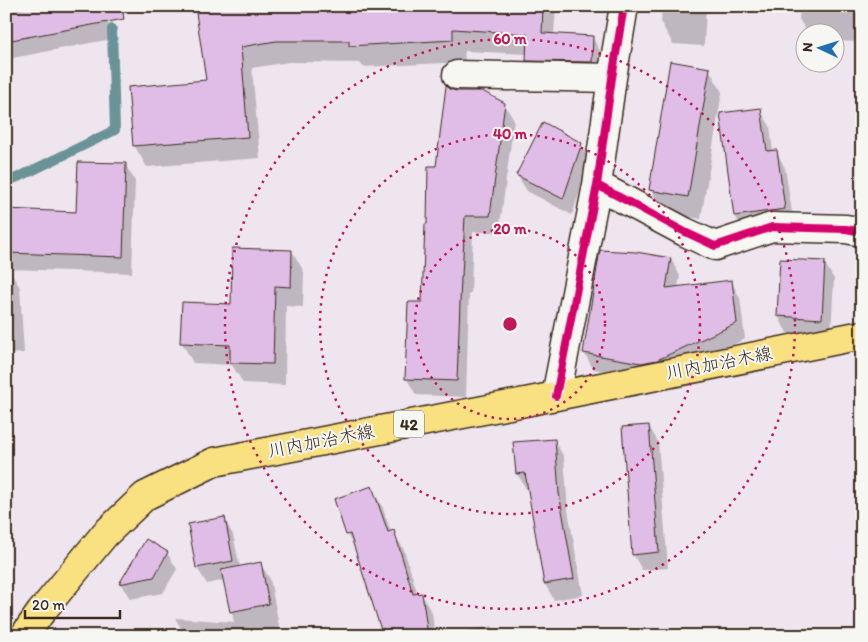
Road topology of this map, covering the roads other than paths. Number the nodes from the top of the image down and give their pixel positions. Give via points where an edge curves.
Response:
1 (624, 6) edge
2 (457, 75) dead end
3 (612, 78) junction
4 (597, 185) junction
5 (862, 232) edge
6 (862, 335) edge
7 (556, 396) junction
8 (41, 624) edge
9 (24, 636) edge

1 - 3 street
2 - 3 street
3 - 4 street
4 - 5 street via 714,246 772,227
4 - 7 street
6 - 7 main road, 川内加治木線 / 42
7 - 8 main road, 川内加治木線 / 42 via 214,462 145,496 105,534
8 - 9 main road, 川内加治木線 / 42

